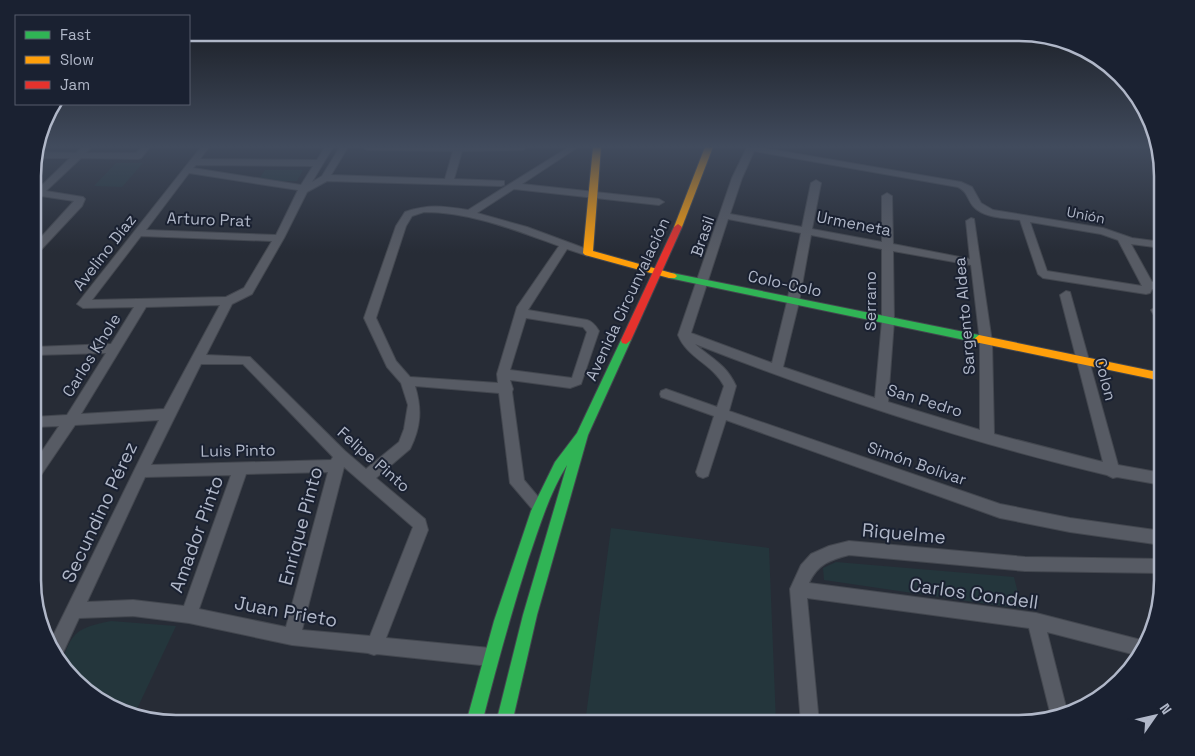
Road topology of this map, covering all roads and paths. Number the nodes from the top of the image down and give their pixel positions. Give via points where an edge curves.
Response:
1 (177, 182) edge
2 (267, 182) edge
3 (308, 182) edge
4 (319, 182) edge
5 (518, 182) edge
6 (595, 182) edge
7 (696, 182) edge
8 (736, 182) edge
9 (946, 182) edge
10 (816, 183) dead end
11 (512, 186) junction
12 (303, 190) junction
13 (41, 193) edge
14 (594, 196) junction
15 (887, 196) dead end
16 (659, 202) dead end
17 (470, 213) junction
18 (725, 216) junction
19 (1024, 218) junction
20 (970, 221) dead end
21 (806, 231) junction
22 (138, 233) junction
23 (279, 238) junction
24 (1122, 238) junction
25 (41, 239) edge
26 (1153, 243) edge
27 (564, 246) junction
28 (886, 246) junction
29 (588, 253) junction
30 (976, 264) junction
31 (658, 274) junction
32 (702, 283) junction
33 (1147, 287) junction
34 (1153, 287) edge
35 (1066, 294) dead end
36 (228, 301) junction
37 (143, 302) junction
38 (793, 302) junction
39 (521, 313) junction
40 (888, 321) junction
41 (684, 335) junction
42 (986, 342) junction
43 (115, 348) junction
44 (41, 351) edge
45 (199, 359) junction
46 (1085, 362) junction
47 (776, 371) junction
48 (503, 374) junction
49 (1153, 375) edge
50 (406, 381) junction
51 (507, 389) junction
52 (666, 394) dead end
53 (881, 405) junction
54 (721, 412) junction
55 (168, 414) junction
56 (70, 420) junction
57 (41, 422) edge
58 (582, 435) junction
59 (987, 438) junction
60 (338, 460) junction
61 (41, 464) edge
62 (242, 467) junction
63 (141, 471) junction
64 (703, 472) dead end
65 (1113, 472) junction
66 (367, 477) junction
67 (1153, 478) edge
68 (538, 505) junction
69 (1153, 537) edge
70 (1153, 566) edge
71 (798, 590) junction
72 (75, 610) junction
73 (189, 615) junction
74 (1036, 621) junction
75 (292, 637) junction
76 (58, 645) edge
77 (374, 646) junction
78 (1136, 646) edge
79 (490, 658) junction
80 (1058, 709) edge
81 (809, 714) edge
82 (476, 715) edge
83 (506, 715) edge

1 - 22 street, Avelino Díaz
2 - 12 street
3 - 12 street
4 - 12 street
5 - 11 street
6 - 14 main road
7 - 31 main road, Avenida Circunvalación
8 - 18 street, Brasil
9 - 19 street, Unión via 970,189 977,205 990,212
10 - 21 street
11 - 14 street
11 - 17 street
12 - 23 street
13 - 25 street via 80,200
14 - 16 street
14 - 29 main road
15 - 28 street, Serrano
17 - 27 street, Colo-Colo
17 - 50 street, Colo-Colo via 423,209 408,214 401,226 370,318 391,364
18 - 21 street, Urmeneta
18 - 32 street, Brasil
19 - 24 street, Unión via 1103,231
19 - 33 street via 1043,274
20 - 30 street, Sargento Aldea
21 - 28 street, Urmeneta
21 - 38 street
22 - 23 street, Arturo Prat
22 - 37 street, Avelino Díaz via 82,304
23 - 36 street via 248,292
24 - 26 street, Unión
24 - 33 street
27 - 29 street, Colo-Colo
27 - 39 street
28 - 30 street, Urmeneta
28 - 40 street, Serrano
29 - 31 main road, Colo-Colo
30 - 42 street, Sargento Aldea
31 - 32 main road, Colo-Colo
31 - 58 main road, Avenida Circunvalación
32 - 38 main road, Colo-Colo
32 - 41 street, Brasil
33 - 34 street
35 - 46 street, Colon
36 - 37 street
36 - 45 street, Secundino Pérez
37 - 43 street, Carlos Khole
38 - 40 main road, Colo-Colo
38 - 47 street
39 - 48 street
39 - 48 street via 587,324 593,331 578,381 570,383
40 - 42 main road, Colo-Colo
40 - 53 street, Serrano
41 - 47 street, San Pedro
41 - 54 street via 685,342 727,375 730,386
42 - 46 main road, Colo-Colo
42 - 59 street, Sargento Aldea
43 - 44 street
43 - 56 street, Carlos Khole
45 - 55 street, Secundino Pérez
45 - 60 street, Felipe Pinto via 246,360
46 - 49 main road, Colo-Colo
46 - 65 street, Colon
47 - 53 street, San Pedro
48 - 51 street
50 - 51 street
50 - 66 street via 414,405 409,437 405,445
51 - 68 street via 517,483
52 - 54 street, Simón Bolívar
53 - 59 street, San Pedro
54 - 64 street
54 - 69 street, Simón Bolívar via 1000,511
55 - 56 street
55 - 63 street, Secundino Pérez
56 - 57 street
56 - 61 street, Carlos Khole
58 - 68 main road, Avenida Circunvalación via 556,466
58 - 83 main road, Avenida Circunvalación via 528,624
59 - 65 street, San Pedro
60 - 62 street, Luis Pinto
60 - 66 street, Felipe Pinto
60 - 75 street, Enrique Pinto
62 - 63 street, Luis Pinto
62 - 73 street, Amador Pinto
63 - 72 street, Secundino Pérez
65 - 67 street, San Pedro
66 - 77 street, Felipe Pinto via 420,524
68 - 79 main road, Avenida Circunvalación
70 - 71 street, Riquelme via 1025,564 850,548 823,554 805,569
71 - 74 street, Carlos Condell
71 - 81 street, Riquelme
72 - 73 street, Juan Prieto via 133,608
72 - 76 street, Secundino Pérez
73 - 75 street, Juan Prieto
74 - 78 street, Carlos Condell
74 - 80 street
75 - 77 street, Juan Prieto
77 - 79 street, Juan Prieto
79 - 82 main road, Avenida Circunvalación

